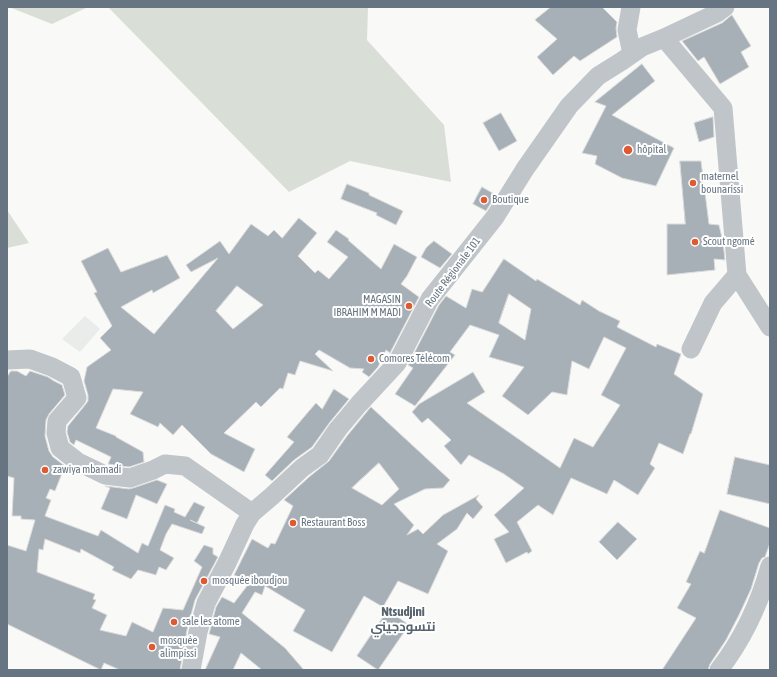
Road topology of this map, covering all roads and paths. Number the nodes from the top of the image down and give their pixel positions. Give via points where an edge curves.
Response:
1 (631, 7) edge
2 (725, 7) edge
3 (664, 38) junction
4 (632, 54) junction
5 (737, 275) junction
6 (770, 327) edge
7 (691, 349) dead end
8 (7, 360) edge
9 (252, 514) junction
10 (770, 566) edge
11 (191, 670) edge
12 (719, 670) edge

1 - 4 street via 627,30
2 - 3 street, Route Régionale 101
3 - 4 street, Route Régionale 101
3 - 5 street via 723,108
4 - 9 street, Route Régionale 101 via 598,76 569,106 494,217 430,299 397,363 338,429 320,455
5 - 6 street
5 - 7 street via 713,304
8 - 9 street via 30,359 71,377 77,398 57,421 56,433 60,448 78,462 105,475 130,478 164,464 185,466
9 - 11 street, Route Régionale 101 via 206,603
10 - 12 street via 746,629

